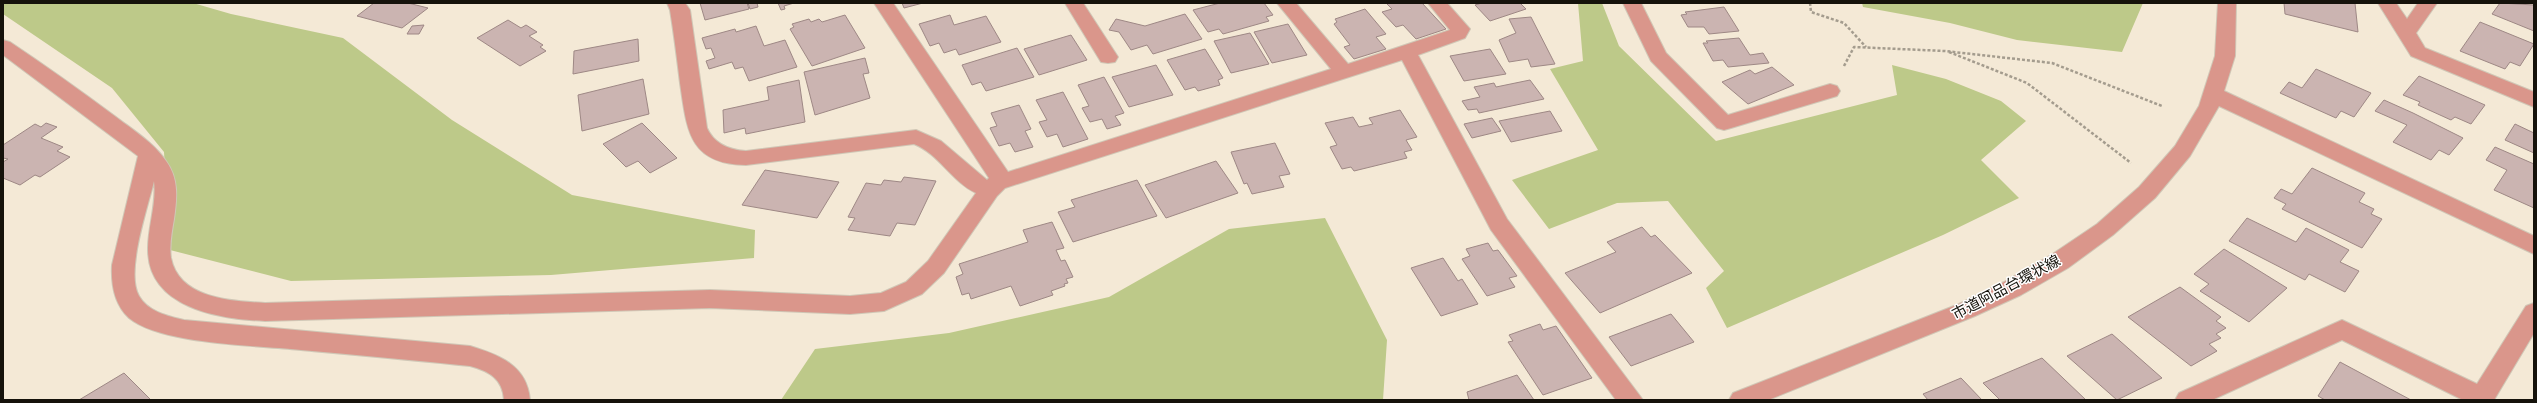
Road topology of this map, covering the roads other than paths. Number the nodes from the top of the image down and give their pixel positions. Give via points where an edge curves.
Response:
1 (676, 3) edge
2 (883, 3) edge
3 (1074, 3) edge
4 (1286, 3) edge
5 (1437, 3) edge
6 (1632, 3) edge
7 (2227, 3) edge
8 (2387, 3) edge
9 (2428, 3) edge
10 (2406, 33) junction
11 (3, 46) edge
12 (1407, 52) junction
13 (1108, 57) dead end
14 (1344, 72) junction
15 (1830, 91) dead end
16 (2214, 95) junction
17 (2534, 100) edge
18 (149, 155) junction
19 (996, 185) junction
20 (2534, 246) edge
21 (2534, 312) edge
22 (2481, 399) edge
23 (517, 400) edge
24 (1630, 400) edge
25 (1742, 400) edge
26 (2188, 400) edge

1 - 19 street via 680,10 697,128 703,139 721,154 736,159 916,137 926,141 972,182
2 - 19 street
3 - 13 street
4 - 14 street
5 - 12 street via 1458,24 1458,34
6 - 15 street via 1658,56 1724,122
7 - 16 street, 市道阿品台環状線 via 2227,35 2223,64
8 - 10 street
9 - 10 street
10 - 17 street via 2418,52
11 - 18 street via 52,78
12 - 14 street
12 - 24 street via 1499,224
14 - 19 street
16 - 20 street
16 - 25 street, 市道阿品台環状線 via 2202,122 2162,179 2110,226 2039,273 1969,310
18 - 19 street via 160,167 166,182 160,259 168,278 183,293 205,304 233,311 710,299 850,305 884,302 914,288 936,267
18 - 23 street via 123,265 122,281 125,295 133,308 146,318 184,329 470,356 503,369 513,380
21 - 22 street
22 - 26 street via 2342,328

